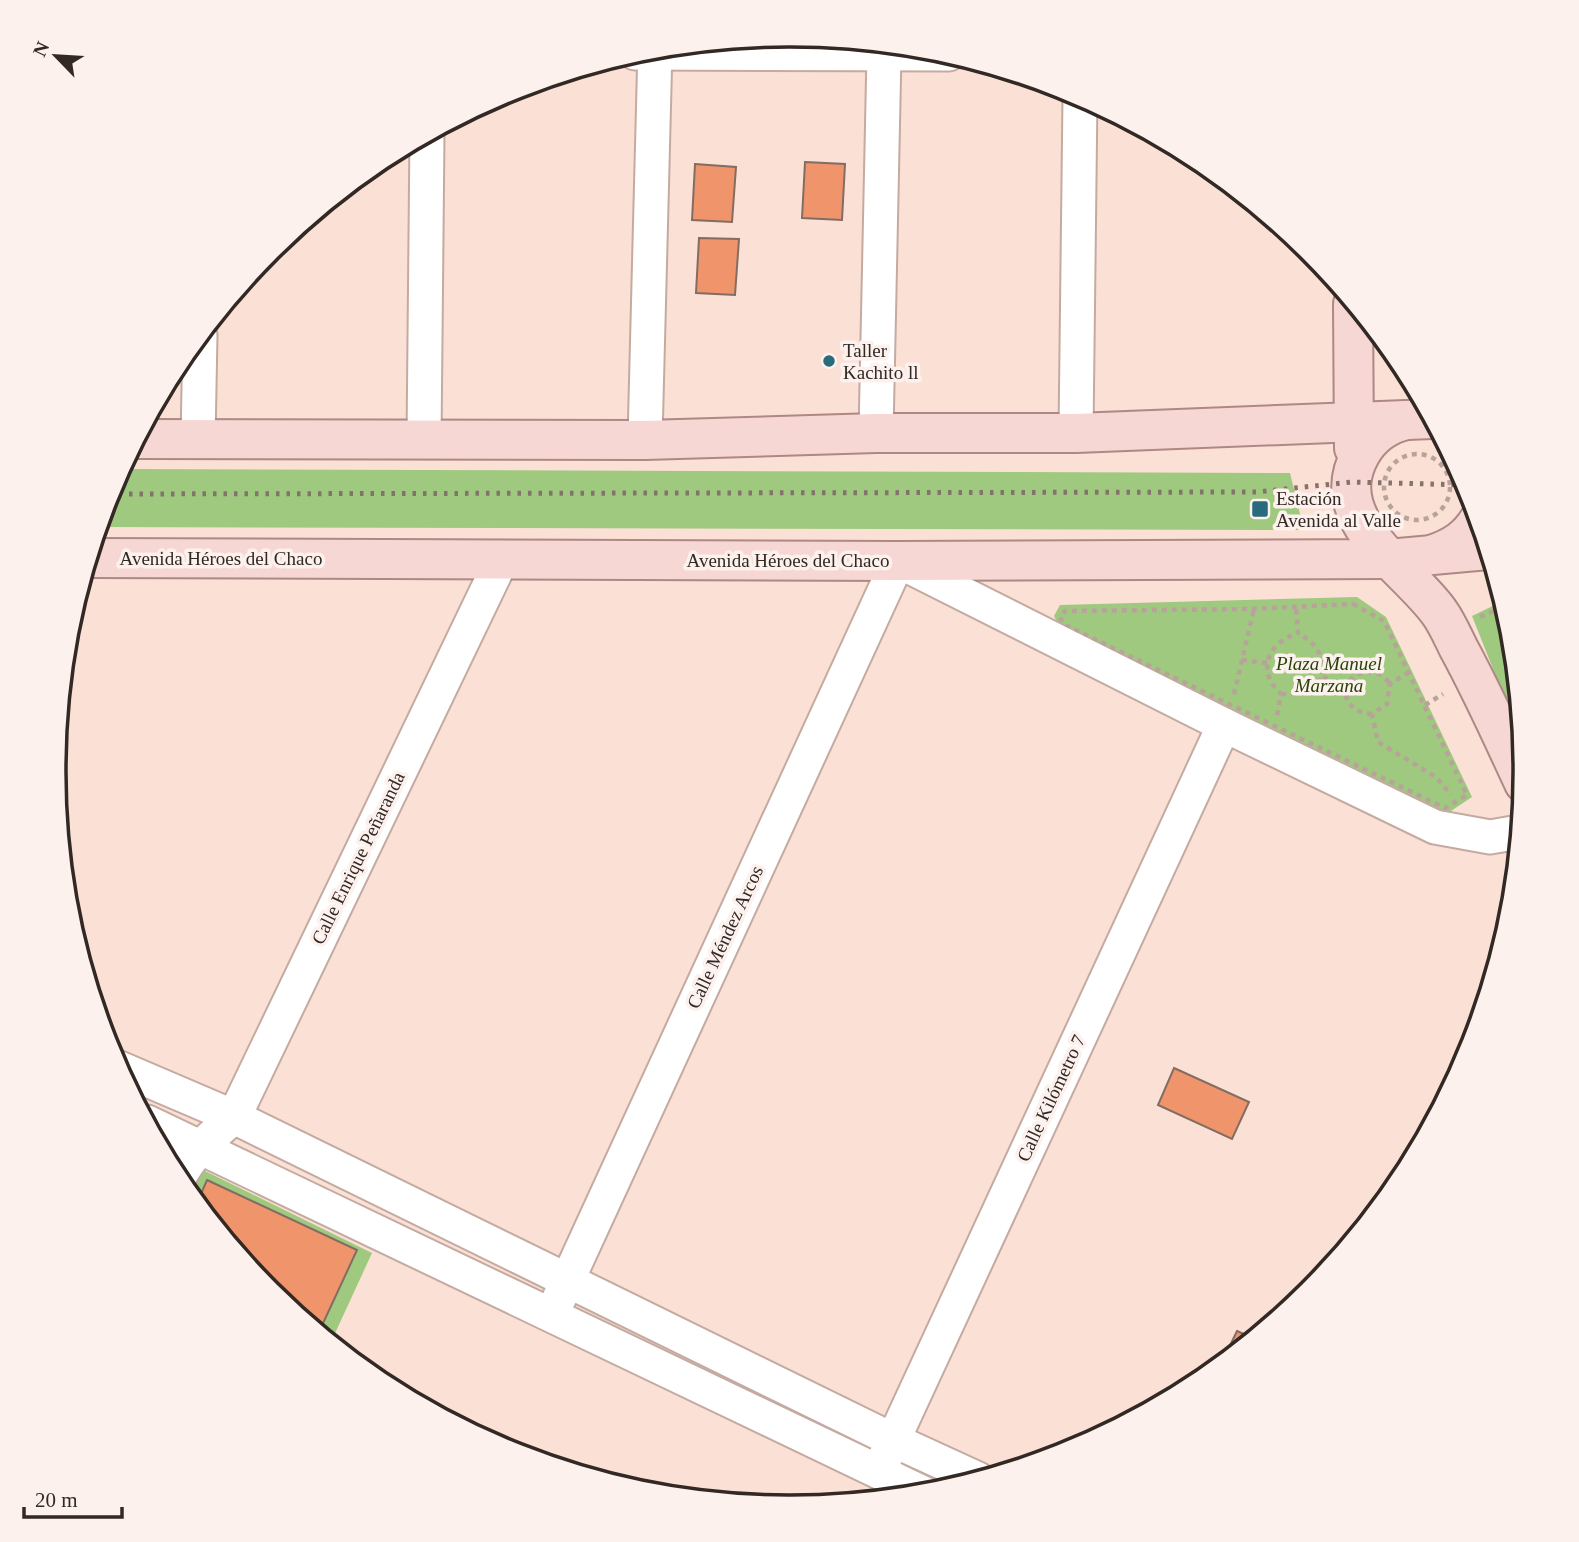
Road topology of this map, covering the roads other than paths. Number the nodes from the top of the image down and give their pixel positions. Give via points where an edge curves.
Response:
1 (709, 52) edge
2 (884, 54) junction
3 (890, 54) edge
4 (648, 61) edge
5 (1080, 108) edge
6 (427, 145) edge
7 (1353, 317) edge
8 (200, 352) edge
9 (1422, 419) edge
10 (1422, 420) edge
11 (1355, 422) junction
12 (876, 433) junction
13 (1076, 433) junction
14 (146, 439) edge
15 (198, 440) junction
16 (424, 440) junction
17 (645, 440) junction
18 (1352, 482) junction
19 (1472, 529) edge
20 (1381, 548) junction
21 (1479, 551) edge
22 (1431, 555) junction
23 (98, 558) edge
24 (502, 559) junction
25 (898, 561) junction
26 (1228, 715) junction
27 (1513, 759) edge
28 (1510, 833) edge
29 (132, 1074) edge
30 (234, 1117) junction
31 (160, 1128) edge
32 (201, 1146) junction
33 (184, 1167) edge
34 (568, 1281) junction
35 (552, 1314) junction
36 (893, 1440) junction
37 (878, 1472) junction
38 (965, 1473) edge
39 (906, 1485) edge

1 - 2 street
2 - 3 street
2 - 12 street
4 - 17 street
5 - 13 street
6 - 16 street
7 - 11 main road
8 - 15 street
9 - 11 main road
10 - 18 main road via 1397,422 1380,431 1356,463
11 - 13 main road
11 - 18 main road
12 - 13 main road
12 - 17 main road
14 - 15 main road
15 - 16 main road
16 - 17 main road
18 - 20 main road via 1361,522
19 - 22 main road via 1449,549
20 - 22 main road, Avenida Héroes del Chaco
20 - 25 main road, Avenida Héroes del Chaco
20 - 27 main road via 1438,611
21 - 22 main road, Avenida Héroes del Chaco
23 - 24 main road, Avenida Héroes del Chaco
24 - 25 main road, Avenida Héroes del Chaco
24 - 30 street, Calle Enrique Peñaranda
25 - 26 street
25 - 34 street, Calle Méndez Arcos
26 - 28 street via 1435,827 1490,836
26 - 36 street, Calle Kilómetro 7
29 - 30 street
30 - 32 street, Calle Enrique Peñaranda
30 - 34 street
31 - 32 street
32 - 33 street, Calle Enrique Peñaranda
32 - 35 street
34 - 35 street, Calle Méndez Arcos
34 - 36 street
35 - 37 street
36 - 37 street, Calle Kilómetro 7
36 - 38 street
37 - 39 street

